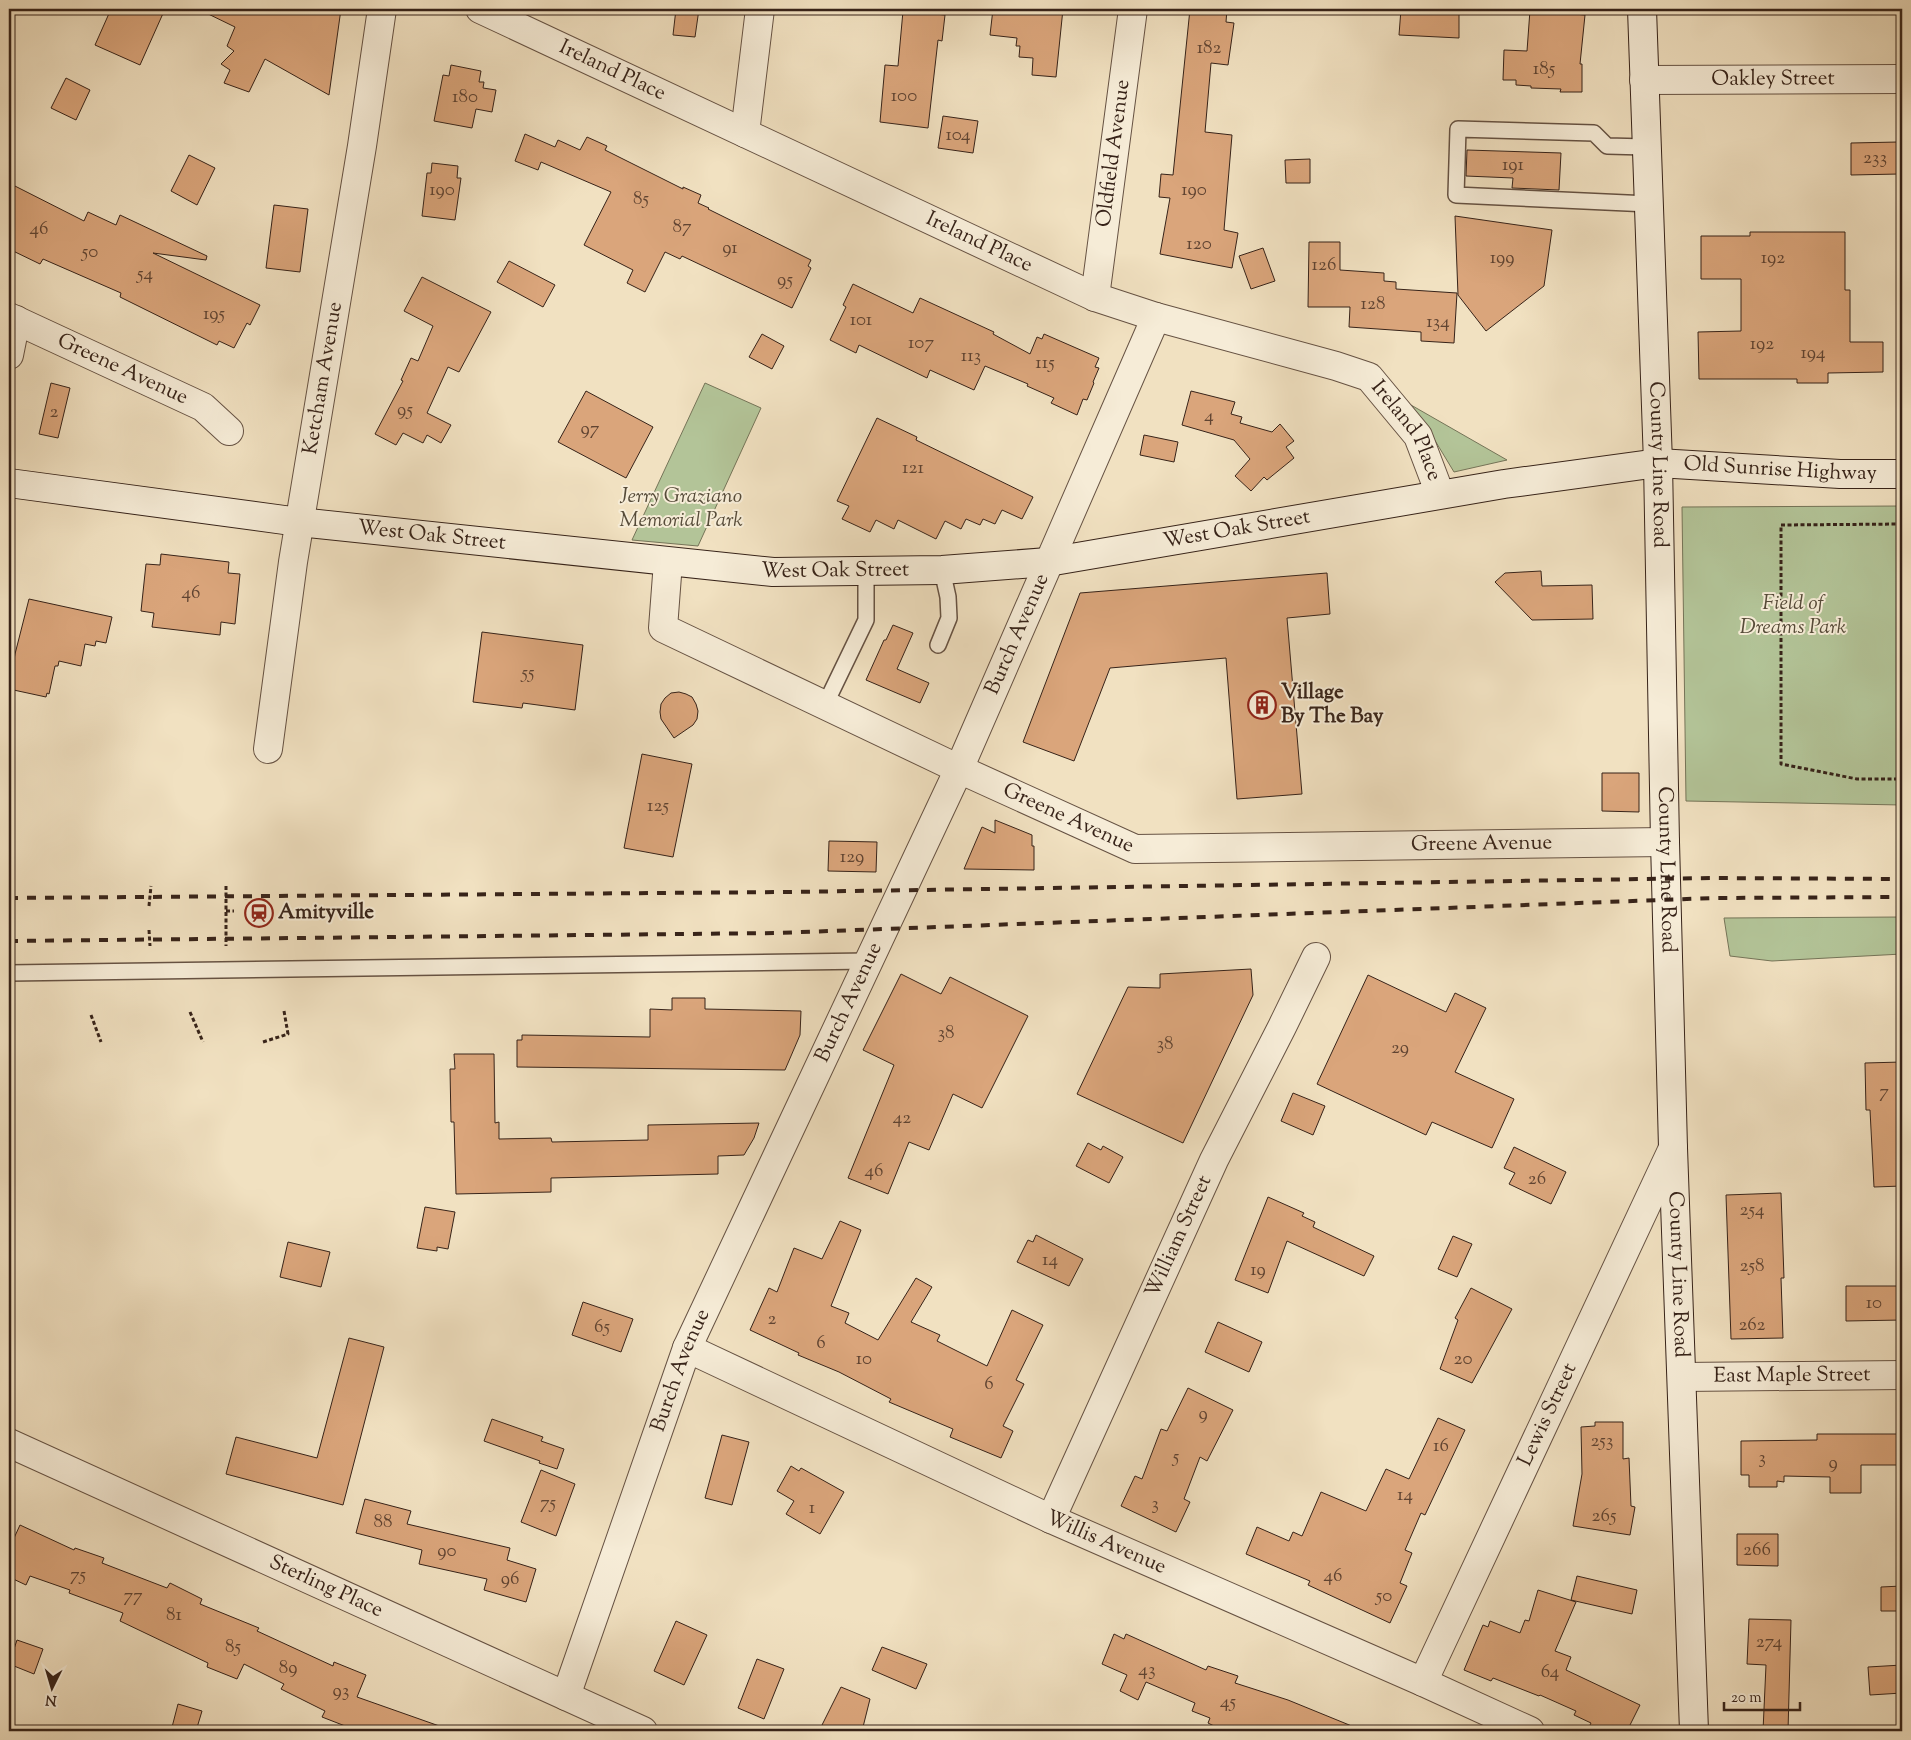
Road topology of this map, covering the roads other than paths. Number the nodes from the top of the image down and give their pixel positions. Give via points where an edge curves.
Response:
1 (382, 9) edge
2 (480, 9) edge
3 (760, 9) edge
4 (1132, 9) edge
5 (1642, 9) edge
6 (1902, 79) edge
7 (1644, 80) junction
8 (744, 133) junction
9 (1646, 147) junction
10 (1649, 204) junction
11 (1095, 297) junction
12 (1156, 317) junction
13 (13, 318) edge
14 (9, 355) edge
15 (229, 431) dead end
16 (1658, 463) junction
17 (1902, 474) edge
18 (9, 483) edge
19 (1440, 494) junction
20 (299, 522) junction
21 (668, 562) junction
22 (1048, 562) junction
23 (942, 570) junction
24 (866, 571) junction
25 (938, 645) dead end
26 (825, 705) junction
27 (268, 749) dead end
28 (959, 769) junction
29 (1664, 842) junction
30 (1316, 957) dead end
31 (870, 961) junction
32 (9, 973) edge
33 (1672, 1148) junction
34 (687, 1348) junction
35 (1902, 1375) edge
36 (1682, 1377) junction
37 (9, 1443) edge
38 (1051, 1519) junction
39 (1423, 1682) junction
40 (566, 1696) junction
41 (643, 1731) edge
42 (1530, 1731) edge
43 (1694, 1731) edge

1 - 20 street, Ketcham Avenue
2 - 8 street, Ireland Place
3 - 8 street
4 - 11 street, Oldfield Avenue
5 - 7 street, County Line Road
6 - 7 street, Oakley Street
7 - 9 street, County Line Road
8 - 11 street, Ireland Place
9 - 10 street, County Line Road
9 - 10 lane via 1607,146 1594,133 1458,129 1456,195
10 - 16 street, County Line Road
11 - 12 street, Ireland Place
12 - 19 street, Ireland Place via 1369,377 1418,436
12 - 22 street, Burch Avenue
13 - 14 street
13 - 15 street, Greene Avenue via 203,407
16 - 17 street, Old Sunrise Highway via 1840,474
16 - 19 street, West Oak Street
16 - 29 street, County Line Road
18 - 20 street, West Oak Street
19 - 22 street, West Oak Street
20 - 21 street, West Oak Street
20 - 27 street, Ketcham Avenue
21 - 24 street, West Oak Street via 773,572
21 - 26 street, Greene Avenue via 663,628
22 - 23 street, West Oak Street
22 - 28 street, Burch Avenue
23 - 24 street, West Oak Street
23 - 25 lane via 949,618
24 - 26 lane via 866,620
26 - 28 street, Greene Avenue
28 - 29 street, Greene Avenue via 1135,849
28 - 31 street, Burch Avenue
29 - 33 street, County Line Road
30 - 38 street, William Street via 1214,1160
31 - 32 lane
31 - 34 street, Burch Avenue
33 - 36 street, County Line Road
33 - 39 street, Lewis Street
34 - 38 street, Willis Avenue
34 - 40 street, Burch Avenue
35 - 36 street, East Maple Street
36 - 43 street, County Line Road
37 - 40 street, Sterling Place
38 - 39 street, Willis Avenue
39 - 42 street, Willis Avenue
40 - 41 street, Sterling Place

